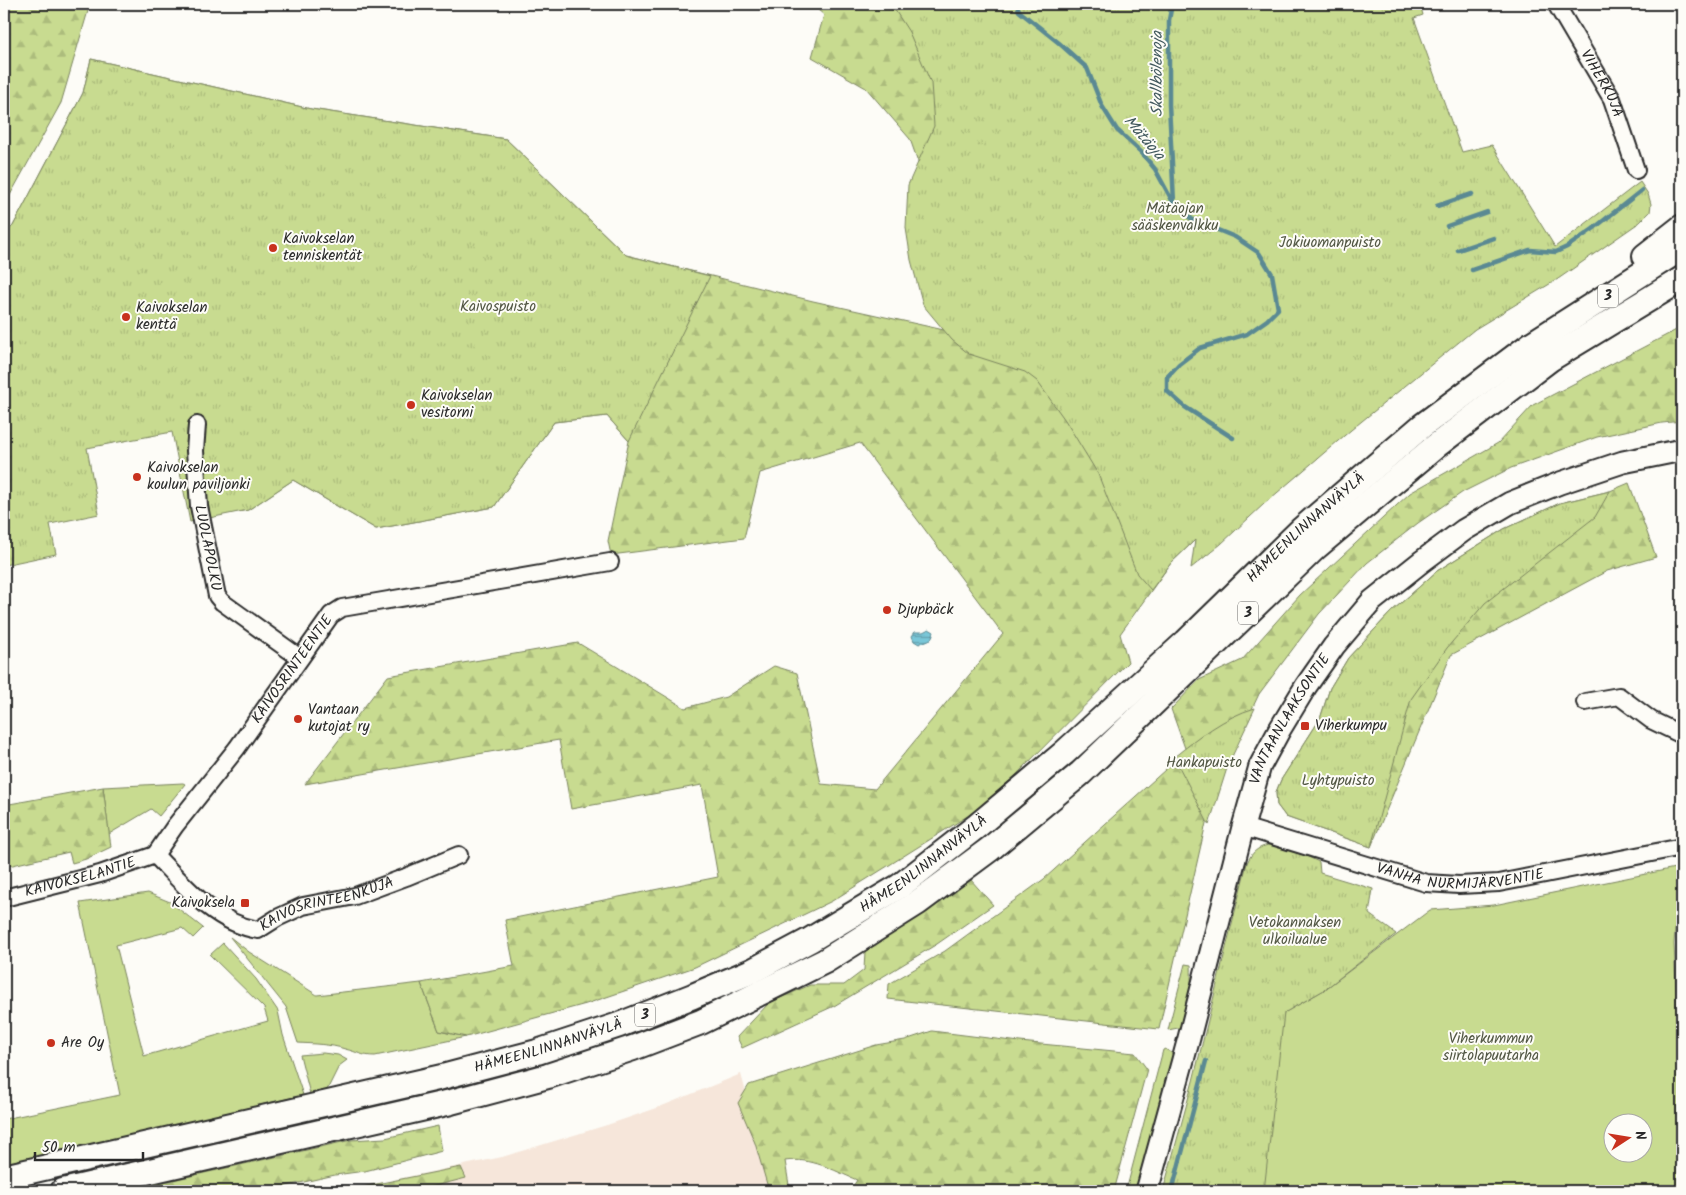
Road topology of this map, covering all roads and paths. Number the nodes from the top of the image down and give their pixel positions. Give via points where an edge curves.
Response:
1 (1556, 4) edge
2 (1636, 170) dead end
3 (1682, 227) edge
4 (1682, 248) edge
5 (1682, 279) edge
6 (1533, 343) junction
7 (197, 425) dead end
8 (1682, 450) edge
9 (610, 562) dead end
10 (300, 658) junction
11 (1585, 702) dead end
12 (1682, 735) edge
13 (1243, 826) junction
14 (1682, 847) edge
15 (155, 855) junction
16 (459, 855) dead end
17 (4, 898) edge
18 (4, 1177) edge
19 (63, 1191) edge
20 (1147, 1191) edge

1 - 2 street, VIHERKUJA via 1612,100
3 - 6 highway
4 - 6 highway, HÄMEENLINNANVÄYLÄ / 3
5 - 19 highway, HÄMEENLINNANVÄYLÄ / 3 via 1550,359 1437,445 1316,547 1081,773 990,849 918,903 825,961 701,1022 548,1076 451,1102
6 - 18 highway, HÄMEENLINNANVÄYLÄ / 3 via 1422,426 1302,528 1171,655 977,826 900,886 810,940 693,996 537,1052 442,1077
7 - 10 street, LUOLAPOLKU via 195,451 199,506 217,596
8 - 13 main road, VANTAANLAAKSONTIE via 1623,462 1510,503 1464,530 1372,601 1334,646 1280,729 1260,766
9 - 10 street, KAIVOSRINTEENTIE via 342,608 331,615
10 - 15 street, KAIVOSRINTEENTIE
11 - 12 street via 1619,696 1651,720
13 - 14 street, VANHA NURMIJÄRVENTIE via 1426,883 1448,885 1499,883
13 - 20 main road, VANTAANLAAKSONTIE
15 - 16 street, KAIVOSRINTEENKUJA via 217,913 237,924 258,930 303,906 355,896
15 - 17 street, KAIVOKSELANTIE via 100,874

